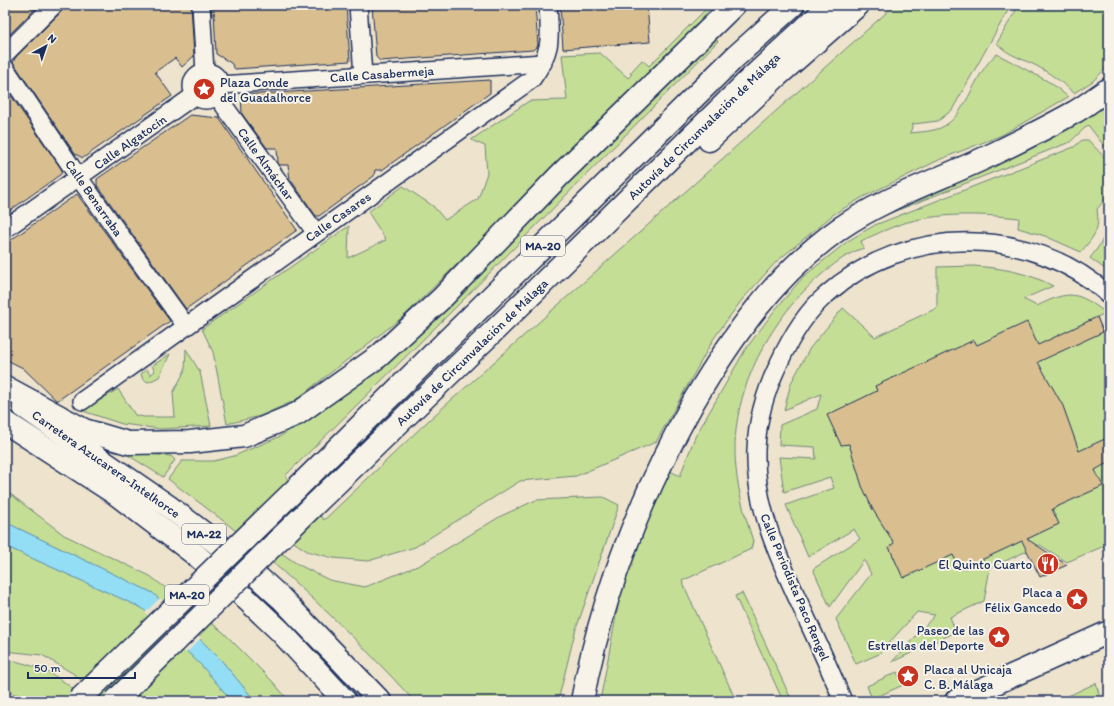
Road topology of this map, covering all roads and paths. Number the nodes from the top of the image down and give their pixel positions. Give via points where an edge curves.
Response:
1 (54, 5) edge
2 (201, 5) edge
3 (358, 5) edge
4 (548, 5) edge
5 (724, 5) edge
6 (734, 5) edge
7 (772, 5) edge
8 (792, 5) edge
9 (830, 5) edge
10 (858, 5) edge
11 (699, 40) junction
12 (5, 54) edge
13 (543, 64) junction
14 (5, 68) edge
15 (205, 72) junction
16 (363, 75) junction
17 (1108, 89) edge
18 (219, 90) junction
19 (196, 95) junction
20 (644, 147) junction
21 (78, 178) junction
22 (5, 229) edge
23 (316, 233) junction
24 (585, 242) junction
25 (1109, 295) edge
26 (186, 326) junction
27 (5, 387) edge
28 (5, 394) edge
29 (82, 401) dead end
30 (5, 422) edge
31 (1109, 632) edge
32 (78, 701) edge
33 (115, 701) edge
34 (345, 701) edge
35 (380, 701) edge
36 (582, 701) edge
37 (844, 701) edge
38 (956, 701) edge

1 - 12 street
2 - 15 street
3 - 16 street
4 - 13 street, Calle Casares via 550,41
5 - 11 main road
6 - 11 main road
7 - 20 main road via 668,106
8 - 20 main road, Autovía de Circunvalación de Málaga / MA-20
9 - 24 main road, Autovía de Circunvalación de Málaga / MA-20 via 749,80
10 - 24 main road via 777,76 624,220
11 - 27 main road via 560,176 442,298 379,356 297,414 244,436 190,442 128,443 84,430
13 - 16 street, Calle Casabermeja
13 - 23 street, Calle Casares via 532,79
14 - 21 street, Calle Benarraba
15 - 18 street via 214,73 220,80
15 - 19 street via 194,78 192,87
16 - 18 street, Calle Casabermeja
17 - 36 main road via 1075,112 1036,133 868,210 813,249 766,296 709,376 656,473 603,611
18 - 19 street via 209,100 199,99
18 - 23 street, Calle Almáchar
19 - 21 street, Calle Algatocín
20 - 32 main road, Autovía de Circunvalación de Málaga / MA-20, bridge
21 - 22 street, Calle Algatocín
21 - 26 street, Calle Benarraba
23 - 26 street, Calle Casares
24 - 33 main road, Autovía de Circunvalación de Málaga / MA-20, bridge
25 - 37 street, Calle Periodista Paco Rengel via 1094,282 1059,261 1028,249 988,242 940,242 913,247 848,277 825,295 787,345 768,385 757,431 756,460 762,509 790,581
26 - 29 street, Calle Casares
28 - 35 main road, Carretera Azucarera-Intelhorce / MA-22 via 168,506 240,561 281,598
30 - 34 main road, Carretera Azucarera-Intelhorce / MA-22 via 116,494 196,555 280,631
31 - 38 main road

